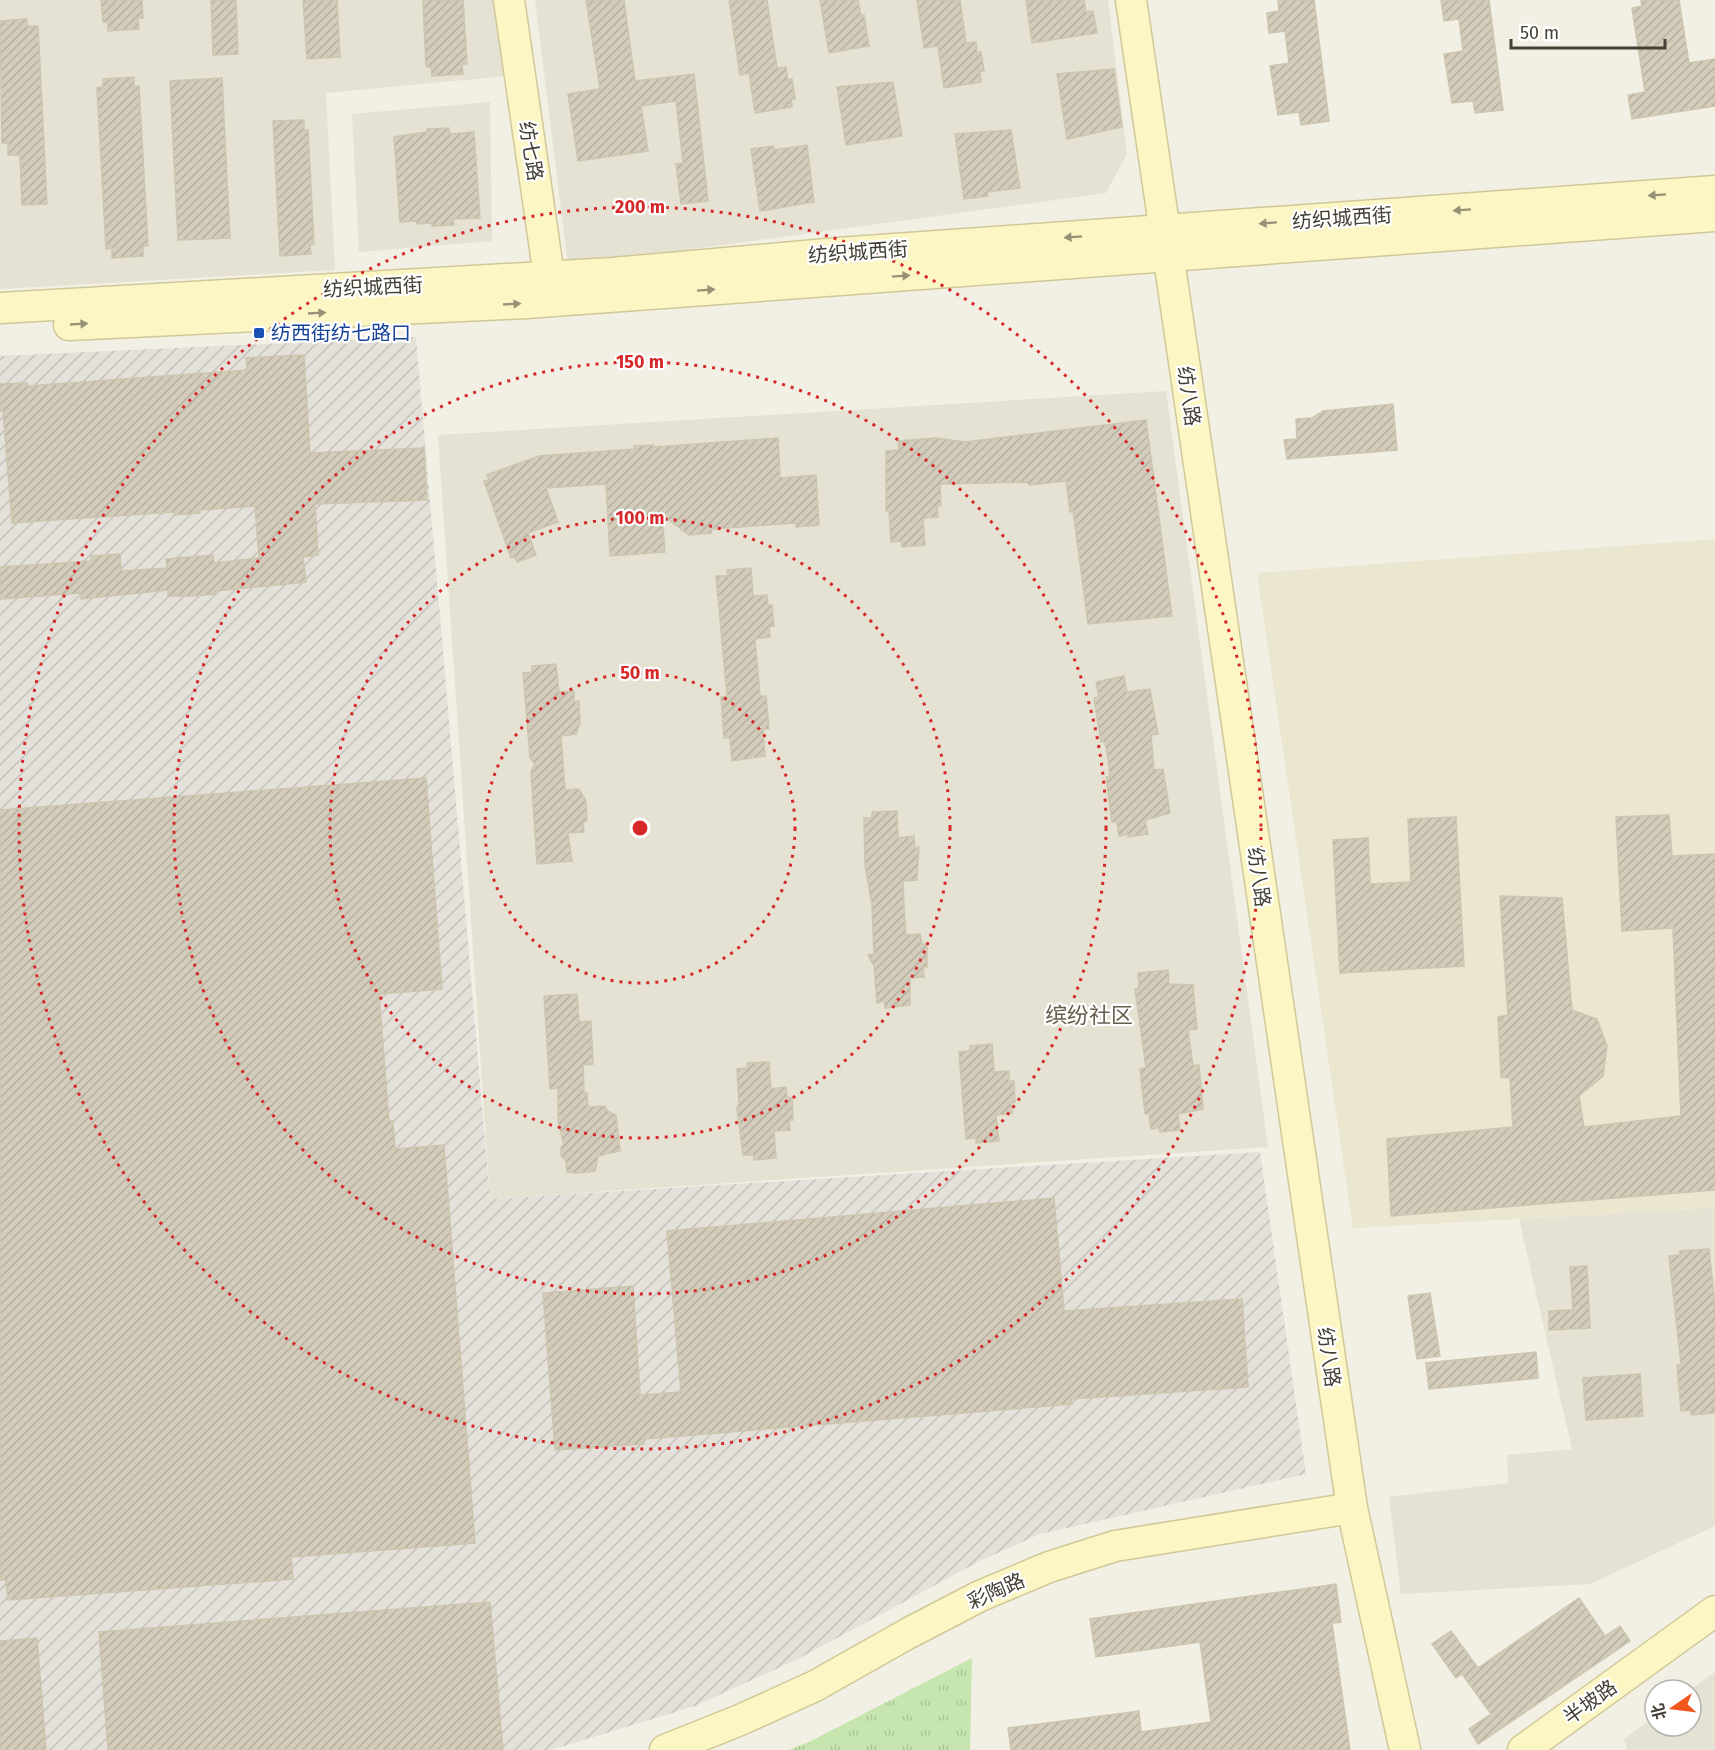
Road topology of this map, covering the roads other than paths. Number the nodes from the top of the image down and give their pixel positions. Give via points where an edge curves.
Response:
1 (509, 0) edge
2 (1131, 0) edge
3 (1715, 191) edge
4 (1715, 216) edge
5 (1166, 243) junction
6 (551, 289) junction
7 (0, 308) edge
8 (0, 328) edge
9 (1352, 1508) junction
10 (1715, 1611) edge
11 (665, 1750) edge
12 (1405, 1750) edge
13 (1523, 1750) edge

1 - 6 street, 纺七路
2 - 5 street, 纺八路
3 -> 5 street, 纺织城西街
4 - 5 street, 纺织城西街
5 - 6 street, 纺织城西街
5 - 9 street, 纺八路
6 - 7 street, 纺织城西街
8 -> 6 street, 纺织城西街
9 - 11 street, 彩陶路 via 1115,1546 1049,1567 980,1596 815,1686
9 - 12 street, 纺八路
10 - 13 street, 半坡路

